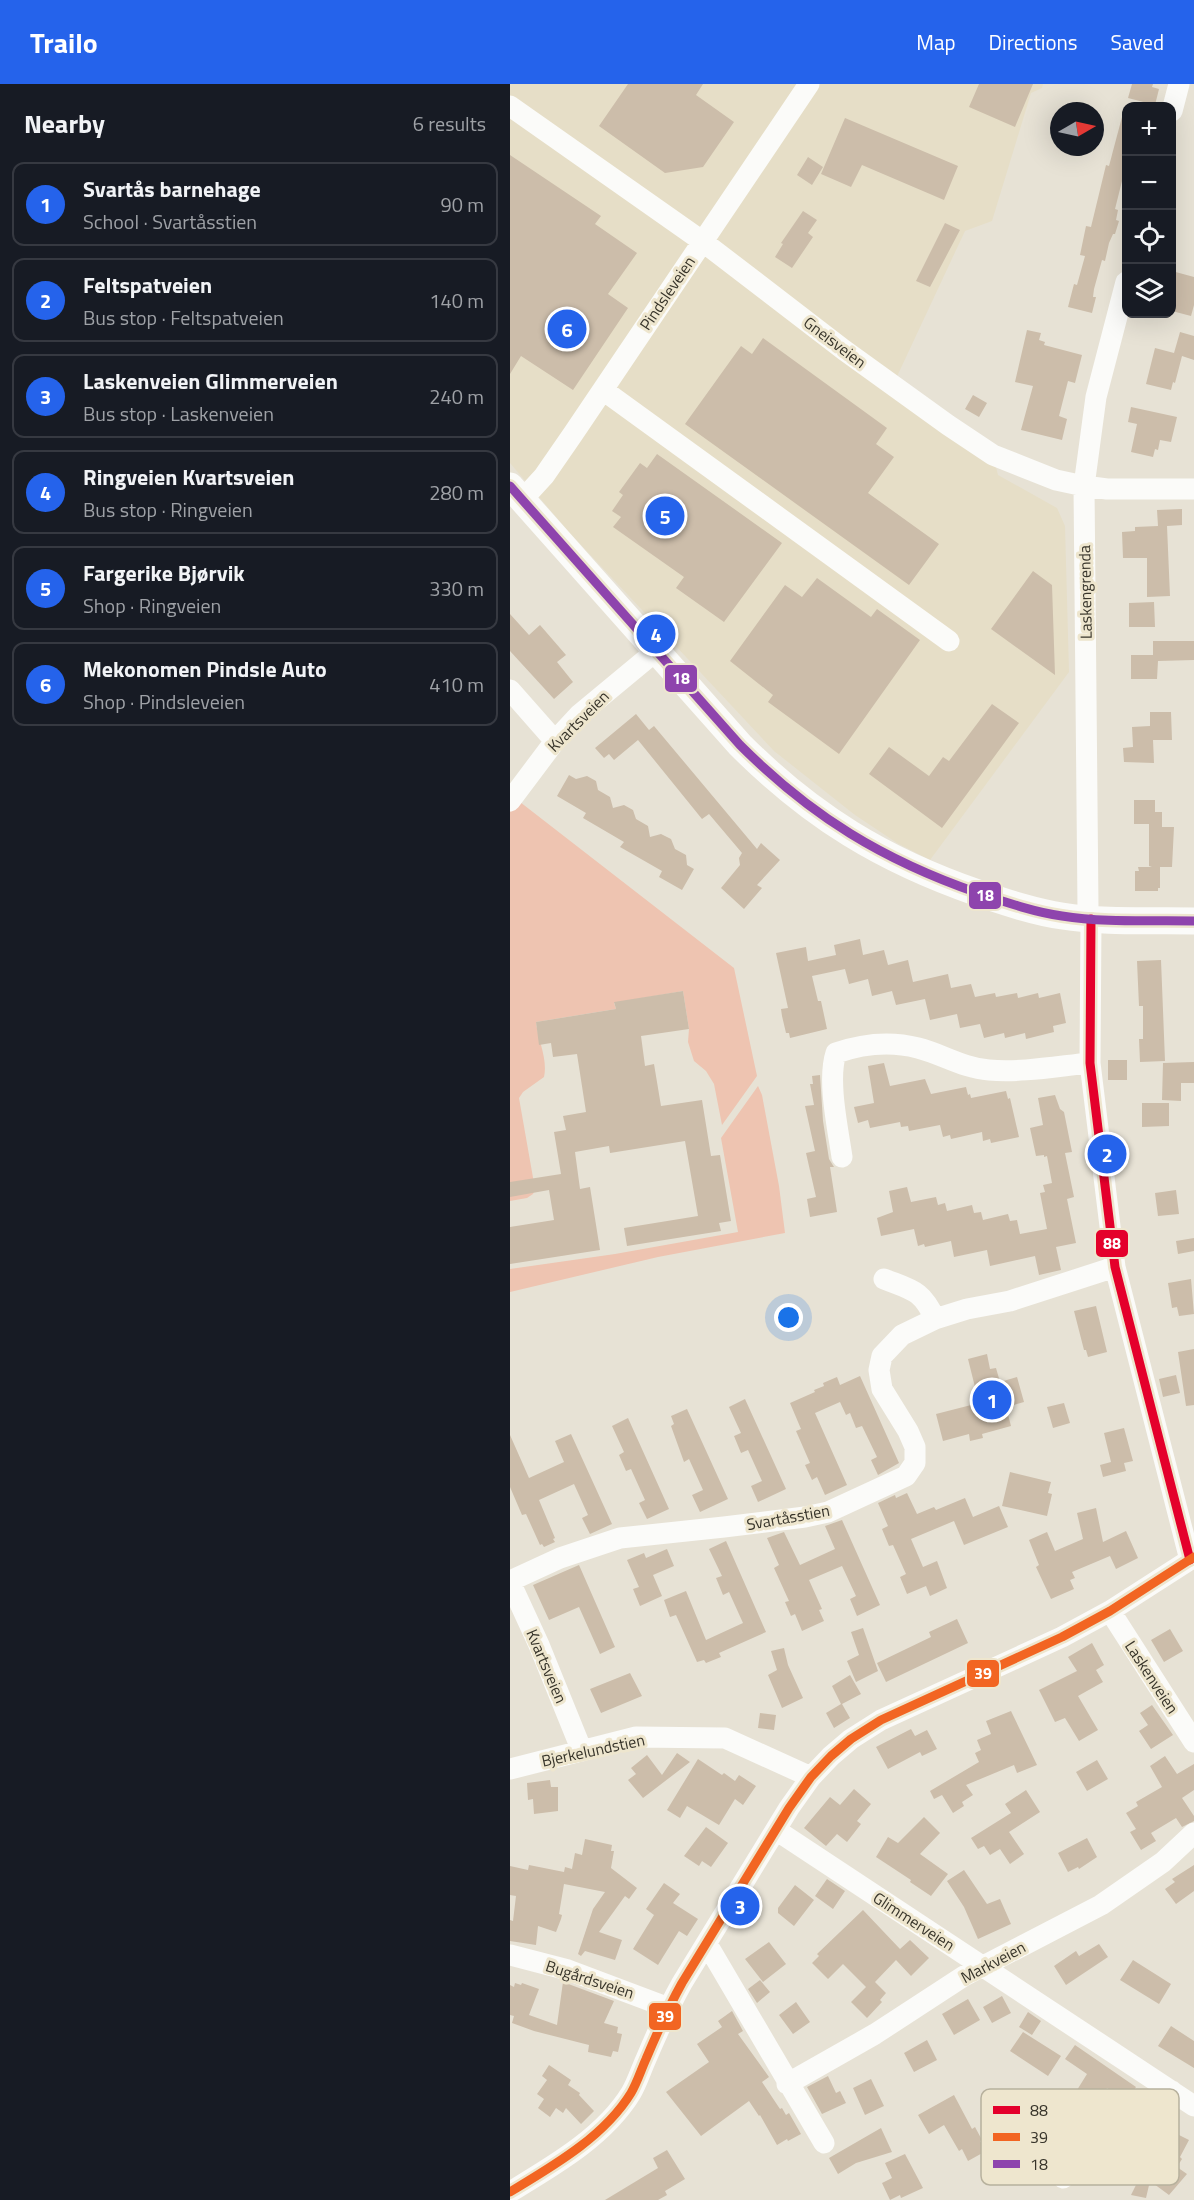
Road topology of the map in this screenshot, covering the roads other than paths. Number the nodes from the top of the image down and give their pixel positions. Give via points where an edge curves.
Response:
1 (809, 84) edge
2 (1179, 84) edge
3 (1174, 102) edge
4 (510, 106) edge
5 (702, 241) junction
6 (1122, 297) edge
7 (603, 390) junction
8 (1084, 486) junction
9 (1194, 489) edge
10 (516, 493) edge
11 (949, 641) dead end
12 (656, 651) junction
13 (510, 690) edge
14 (555, 741) junction
15 (510, 801) edge
16 (1089, 913) junction
17 (1194, 921) edge
18 (1090, 1063) junction
19 (842, 1157) dead end
20 (1115, 1268) junction
21 (884, 1279) dead end
22 (935, 1319) junction
23 (1192, 1559) edge
24 (510, 1582) edge
25 (1110, 1611) junction
26 (1194, 1742) edge
27 (582, 1751) junction
28 (510, 1769) edge
29 (812, 1777) junction
30 (776, 1830) junction
31 (1194, 1833) edge
32 (707, 1944) junction
33 (510, 1955) edge
34 (982, 1966) junction
35 (669, 2008) junction
36 (788, 2084) junction
37 (1169, 2089) edge
38 (1179, 2096) edge
39 (1194, 2106) edge
40 (824, 2143) dead end
41 (510, 2192) edge

1 - 5 street, Pindsleveien
2 - 3 street
4 - 5 street, Gneisveien
5 - 7 street, Pindsleveien
5 - 8 street, Gneisveien via 844,350 993,455 1056,480
6 - 8 street, Laskengrenda via 1096,397
7 - 10 street, Pindsleveien via 544,476
7 - 11 street
8 - 9 street, Gneisveien
8 - 16 street, Laskengrenda
10 - 12 main road
12 - 14 street, Kvartsveien via 580,714
12 - 16 main road via 779,783 857,839 934,878 1061,916
13 - 14 street
14 - 15 street, Kvartsveien
16 - 17 main road
16 - 18 street, Laskengrenda
18 - 19 street via 990,1070 918,1048 887,1044 855,1046 836,1053 835,1109
18 - 20 street, Laskengrenda
20 - 22 street, Svartåsstien via 1010,1301
20 - 23 street, Laskengrenda
21 - 22 street via 917,1293 928,1302
22 - 24 street, Svartåsstien via 902,1335 882,1356 879,1371 882,1389 915,1448 915,1463 906,1476 828,1512 620,1538 560,1558
23 - 25 street
24 - 27 street, Kvartsveien
25 - 26 street, Laskenveien
25 - 29 street via 881,1720 851,1739
27 - 28 street, Bjerkelundstien
27 - 29 street, Bjerkelundstien via 636,1737 725,1738
29 - 30 street
30 - 32 street
30 - 34 street, Glimmerveien
31 - 34 street, Markveien via 1163,1862 1101,1905
32 - 35 street
32 - 36 street
33 - 35 street, Bugårdsveien via 568,1970
34 - 36 street, Markveien
34 - 37 street, Glimmerveien
35 - 41 street via 624,2104 570,2153
36 - 40 street
38 - 39 street, Glimmerveien

